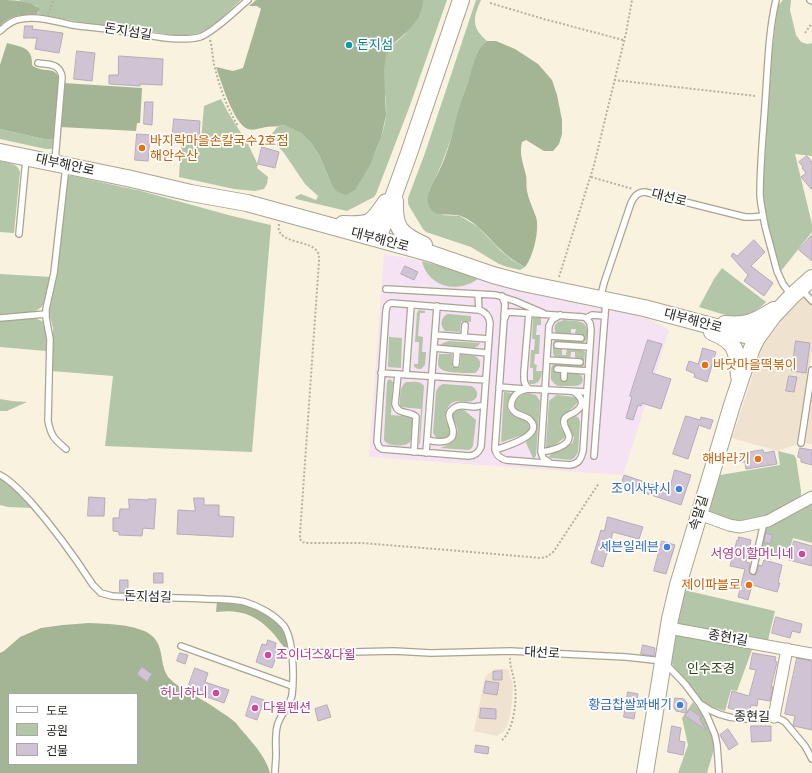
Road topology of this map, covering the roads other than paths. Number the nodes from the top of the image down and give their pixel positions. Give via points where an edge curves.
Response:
1 (248, 0) edge
2 (461, 0) edge
3 (776, 0) edge
4 (0, 31) edge
5 (38, 63) dead end
6 (0, 152) edge
7 (26, 157) junction
8 (60, 164) junction
9 (395, 191) junction
10 (762, 216) junction
11 (316, 222) junction
12 (19, 234) dead end
13 (378, 239) junction
14 (493, 275) junction
15 (386, 289) dead end
16 (797, 292) edge
17 (478, 294) junction
18 (502, 296) junction
19 (812, 301) edge
20 (411, 305) junction
21 (604, 305) junction
22 (436, 306) junction
23 (644, 308) junction
24 (479, 310) junction
25 (528, 313) junction
26 (663, 313) junction
27 (46, 314) junction
28 (545, 314) junction
29 (560, 315) junction
30 (0, 318) edge
31 (586, 318) junction
32 (504, 320) junction
33 (465, 324) dead end
34 (573, 331) dead end
35 (435, 335) junction
36 (549, 336) junction
37 (464, 337) junction
38 (573, 338) junction
39 (581, 338) dead end
40 (757, 338) junction
41 (489, 339) junction
42 (557, 345) dead end
43 (565, 346) junction
44 (590, 347) junction
45 (434, 348) junction
46 (457, 350) junction
47 (488, 353) junction
48 (564, 353) dead end
49 (573, 354) dead end
50 (547, 360) junction
51 (572, 362) junction
52 (580, 362) dead end
53 (456, 364) dead end
54 (557, 369) dead end
55 (564, 370) junction
56 (812, 370) edge
57 (588, 371) junction
58 (381, 373) junction
59 (398, 374) junction
60 (406, 375) junction
61 (431, 376) junction
62 (564, 378) dead end
63 (486, 380) junction
64 (740, 381) junction
65 (499, 387) junction
66 (529, 389) junction
67 (545, 390) junction
68 (572, 392) junction
69 (587, 392) junction
70 (810, 396) edge
71 (484, 404) junction
72 (427, 440) junction
73 (801, 443) dead end
74 (66, 449) dead end
75 (495, 450) junction
76 (414, 452) junction
77 (541, 452) junction
78 (426, 453) junction
79 (594, 456) dead end
80 (551, 464) junction
81 (0, 475) edge
82 (812, 497) edge
83 (699, 514) junction
84 (764, 521) junction
85 (753, 571) dead end
86 (669, 628) junction
87 (181, 646) dead end
88 (787, 649) junction
89 (291, 652) junction
90 (812, 652) edge
91 (663, 661) junction
92 (292, 686) junction
93 (700, 704) junction
94 (774, 717) junction
95 (812, 758) edge
96 (274, 773) edge
97 (645, 773) edge
98 (719, 773) edge

1 - 4 lane, 돈지섬길 via 206,34 190,39 21,18 9,22
2 - 9 street
3 - 10 lane via 771,30 764,127 760,190
5 - 8 lane via 55,66 61,72
6 - 7 street, 대부해안로
7 - 8 street, 대부해안로
7 - 12 lane
8 - 11 street, 대부해안로 via 239,202
8 - 27 lane via 54,273
9 - 11 street via 376,217 367,223
9 - 13 street
9 - 14 street via 396,221 399,229 407,237 470,262
10 - 16 lane via 777,271 783,284
10 - 21 lane, 대선로 via 745,217 645,192 637,194 631,203 604,283
11 - 13 street, 대부해안로
13 - 14 street, 대부해안로
14 - 21 street, 대부해안로
15 - 17 lane
16 - 19 lane
16 - 23 street via 758,320 739,325 722,324 655,306
16 - 40 street, 속말길 via 773,316
17 - 18 lane
17 - 24 lane
18 - 28 lane
18 - 32 lane via 505,304
20 - 22 lane
20 - 58 lane via 391,303 387,306
20 - 60 lane
21 - 23 street, 대부해안로
21 - 31 lane
21 - 79 lane, 대선로
22 - 24 lane
22 - 35 lane
23 - 26 street, 대부해안로
24 - 41 lane via 489,318
25 - 28 lane
25 - 32 lane via 510,312
25 - 66 lane via 524,381
26 - 40 street, 대부해안로
26 - 64 street via 674,320 711,331 727,339 736,350
27 - 30 lane
27 - 74 lane via 50,340 48,421 56,441
28 - 29 lane
29 - 31 lane
29 - 36 lane via 550,323
31 - 44 lane via 591,326
32 - 65 lane
33 - 37 lane
34 - 38 lane
35 - 37 lane
35 - 45 lane
36 - 38 lane
36 - 50 lane
37 - 41 lane
38 - 39 lane
40 - 64 street, 속말길
41 - 47 lane
42 - 43 lane
43 - 44 lane
43 - 48 lane
44 - 57 lane
45 - 46 lane
45 - 61 lane
46 - 47 lane
46 - 53 lane
47 - 63 lane
49 - 51 lane
50 - 51 lane
50 - 67 lane
51 - 52 lane
54 - 55 lane
55 - 57 lane
55 - 62 lane
56 - 70 lane
57 - 69 lane
58 - 59 lane
58 - 76 lane via 377,445 382,449
59 - 60 lane
59 - 76 lane via 396,408 416,416
60 - 61 lane
61 - 63 lane
61 - 72 lane
63 - 71 lane
64 - 83 street, 속말길
65 - 66 lane
65 - 75 lane
66 - 67 lane
66 - 75 lane via 516,394 511,407 514,412 530,421 530,434
67 - 68 lane
67 - 77 lane
68 - 69 lane
68 - 77 lane via 581,398 582,403 564,419 568,440 553,450
69 - 80 lane via 583,451 580,459 570,465
70 - 73 lane
71 - 72 lane via 475,407 456,406 449,415 453,431 450,439 447,442
71 - 78 lane via 481,447 477,454 469,456
72 - 78 lane
75 - 80 lane via 501,459
76 - 78 lane
77 - 80 lane via 543,458
81 - 89 lane, 돈지섬길 via 9,480 40,512 101,593 112,596 235,600 252,604 270,614 283,626 287,631
82 - 84 street
83 - 84 street via 740,527
83 - 86 street, 속말길 via 681,573
84 - 85 lane
86 - 88 street, 종현1길
86 - 91 street, 속말길
87 - 92 lane
88 - 90 street, 종현1길
88 - 94 street
89 - 91 lane, 대선로 via 511,651
89 - 92 lane, 돈지섬길
91 - 93 lane
91 - 97 street, 속말길
92 - 96 lane, 돈지섬길 via 290,702 277,728
93 - 94 lane, 종현길 via 729,717
93 - 98 lane via 718,745
94 - 95 lane, 종현길 via 785,722

